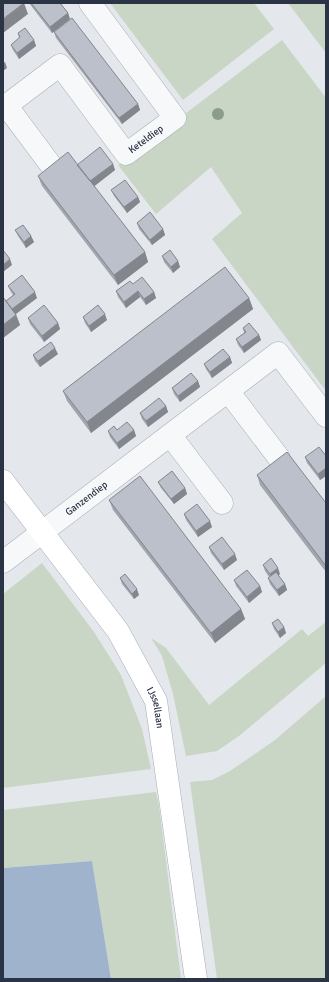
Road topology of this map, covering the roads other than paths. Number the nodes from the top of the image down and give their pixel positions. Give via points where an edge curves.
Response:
1 (90, 3) edge
2 (5, 106) edge
3 (50, 164) edge
4 (228, 391) junction
5 (326, 416) edge
6 (170, 435) junction
7 (279, 458) edge
8 (3, 481) edge
9 (222, 503) dead end
10 (42, 532) junction
11 (3, 562) edge
12 (196, 979) edge

1 - 2 street, Keteldiep via 174,118 126,154 60,66
2 - 3 street, Keteldiep
4 - 5 street, Ganzendiep via 278,353
4 - 6 street, Ganzendiep
4 - 7 street
6 - 9 street
6 - 10 street, Ganzendiep
8 - 10 street, IJssellaan
10 - 11 street, Ganzendiep
10 - 12 street, IJssellaan via 118,631 156,701

